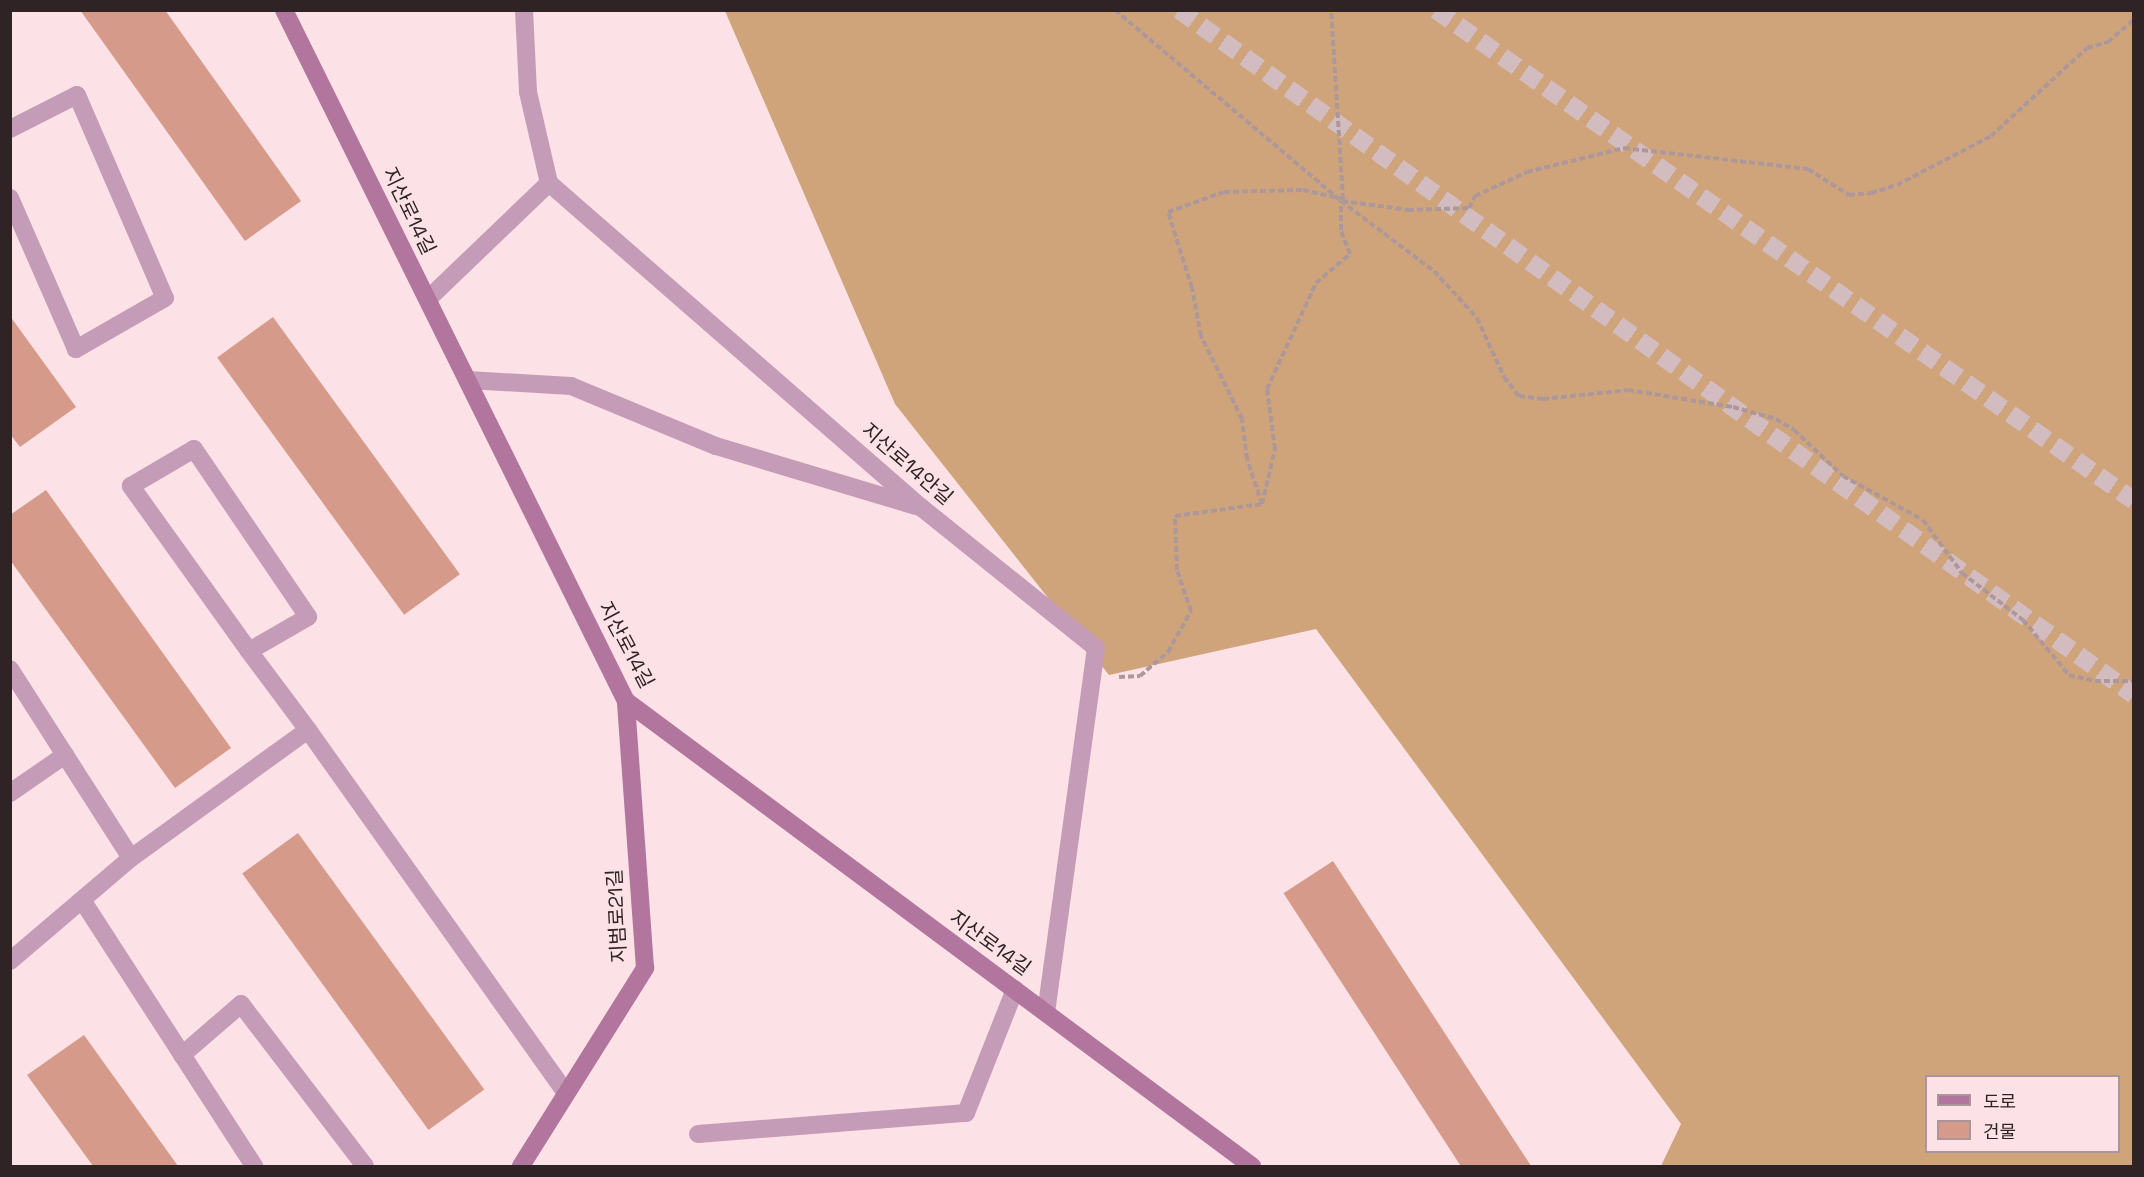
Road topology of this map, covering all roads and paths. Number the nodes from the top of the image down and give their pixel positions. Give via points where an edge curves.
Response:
1 (284, 10) edge
2 (524, 10) edge
3 (1116, 10) edge
4 (1330, 10) edge
5 (2133, 19) edge
6 (10, 129) edge
7 (549, 183) junction
8 (10, 198) edge
9 (1340, 200) junction
10 (428, 299) junction
11 (468, 381) junction
12 (1262, 504) junction
13 (922, 508) junction
14 (249, 651) junction
15 (10, 669) edge
16 (1092, 679) junction
17 (2133, 681) edge
18 (626, 701) junction
19 (308, 730) junction
20 (66, 755) junction
21 (10, 794) edge
22 (131, 858) junction
23 (82, 900) junction
24 (10, 961) edge
25 (1015, 989) junction
26 (1046, 1012) junction
27 (182, 1055) junction
28 (566, 1093) junction
29 (698, 1134) dead end
30 (254, 1167) edge
31 (365, 1167) edge
32 (521, 1167) edge
33 (1252, 1167) edge

1 - 10 street, 지산로14길
2 - 7 street via 528,92
3 - 9 path
4 - 9 path via 1343,199
5 - 9 path via 2108,42 2087,48 1990,136 1897,185 1871,193 1849,195 1808,169 1624,148 1527,172 1475,196 1469,208 1444,212 1407,210
6 - 8 street via 77,95 165,298 76,349
7 - 10 street
7 - 13 street, 지산로14안길
9 - 12 path via 1341,230 1350,254 1316,283 1267,389 1275,449
9 - 12 path via 1303,190 1224,192 1168,212 1192,288 1201,336 1242,419 1247,459
9 - 17 path via 1434,271 1460,296 1477,318 1504,377 1519,396 1543,399 1628,390 1733,407 1776,419 1794,430 1843,476 1923,520 1962,573 2023,620 2069,675 2095,681
10 - 11 street, 지산로14길
11 - 13 street via 571,386 716,446
11 - 18 street, 지산로14길
12 - 16 path via 1175,516 1177,570 1191,611 1168,652 1140,676
13 - 16 street, 지산로14안길 via 1096,648
14 - 14 street via 131,486 194,449 308,617
14 - 19 street
15 - 20 street
16 - 26 street, 지산로14안길
18 - 25 street, 지산로14길
18 - 28 street, 지범로21길 via 645,968
19 - 22 street
19 - 28 street
20 - 21 street
20 - 22 street
22 - 23 street
23 - 24 street
23 - 27 street
25 - 26 street, 지산로14길
25 - 29 street via 966,1113
26 - 33 street, 지산로14길
27 - 30 street
27 - 31 street via 241,1004
28 - 32 street, 지범로21길

